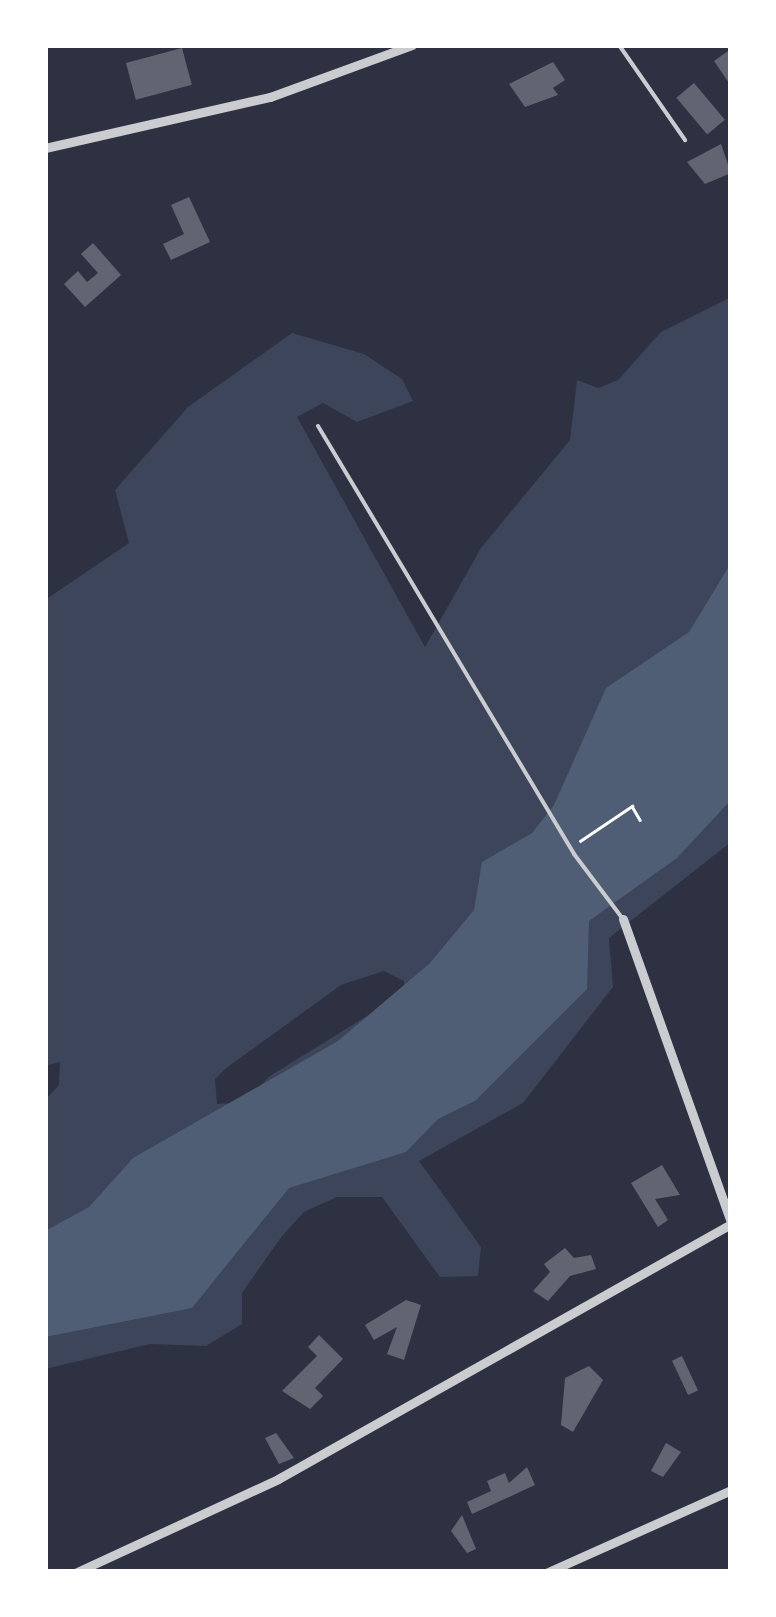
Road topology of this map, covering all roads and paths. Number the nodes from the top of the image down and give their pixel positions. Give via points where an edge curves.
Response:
1 (412, 45) edge
2 (619, 45) edge
3 (685, 140) dead end
4 (45, 148) edge
5 (318, 426) dead end
6 (640, 820) dead end
7 (570, 848) junction
8 (623, 919) joint
9 (731, 1223) edge
10 (731, 1490) edge
11 (77, 1572) edge
12 (548, 1572) edge

1 - 4 street via 270,97
2 - 3 lane
5 - 7 lane
6 - 7 path via 632,806
7 - 8 lane
8 - 9 street
9 - 11 street via 278,1479
10 - 12 street

